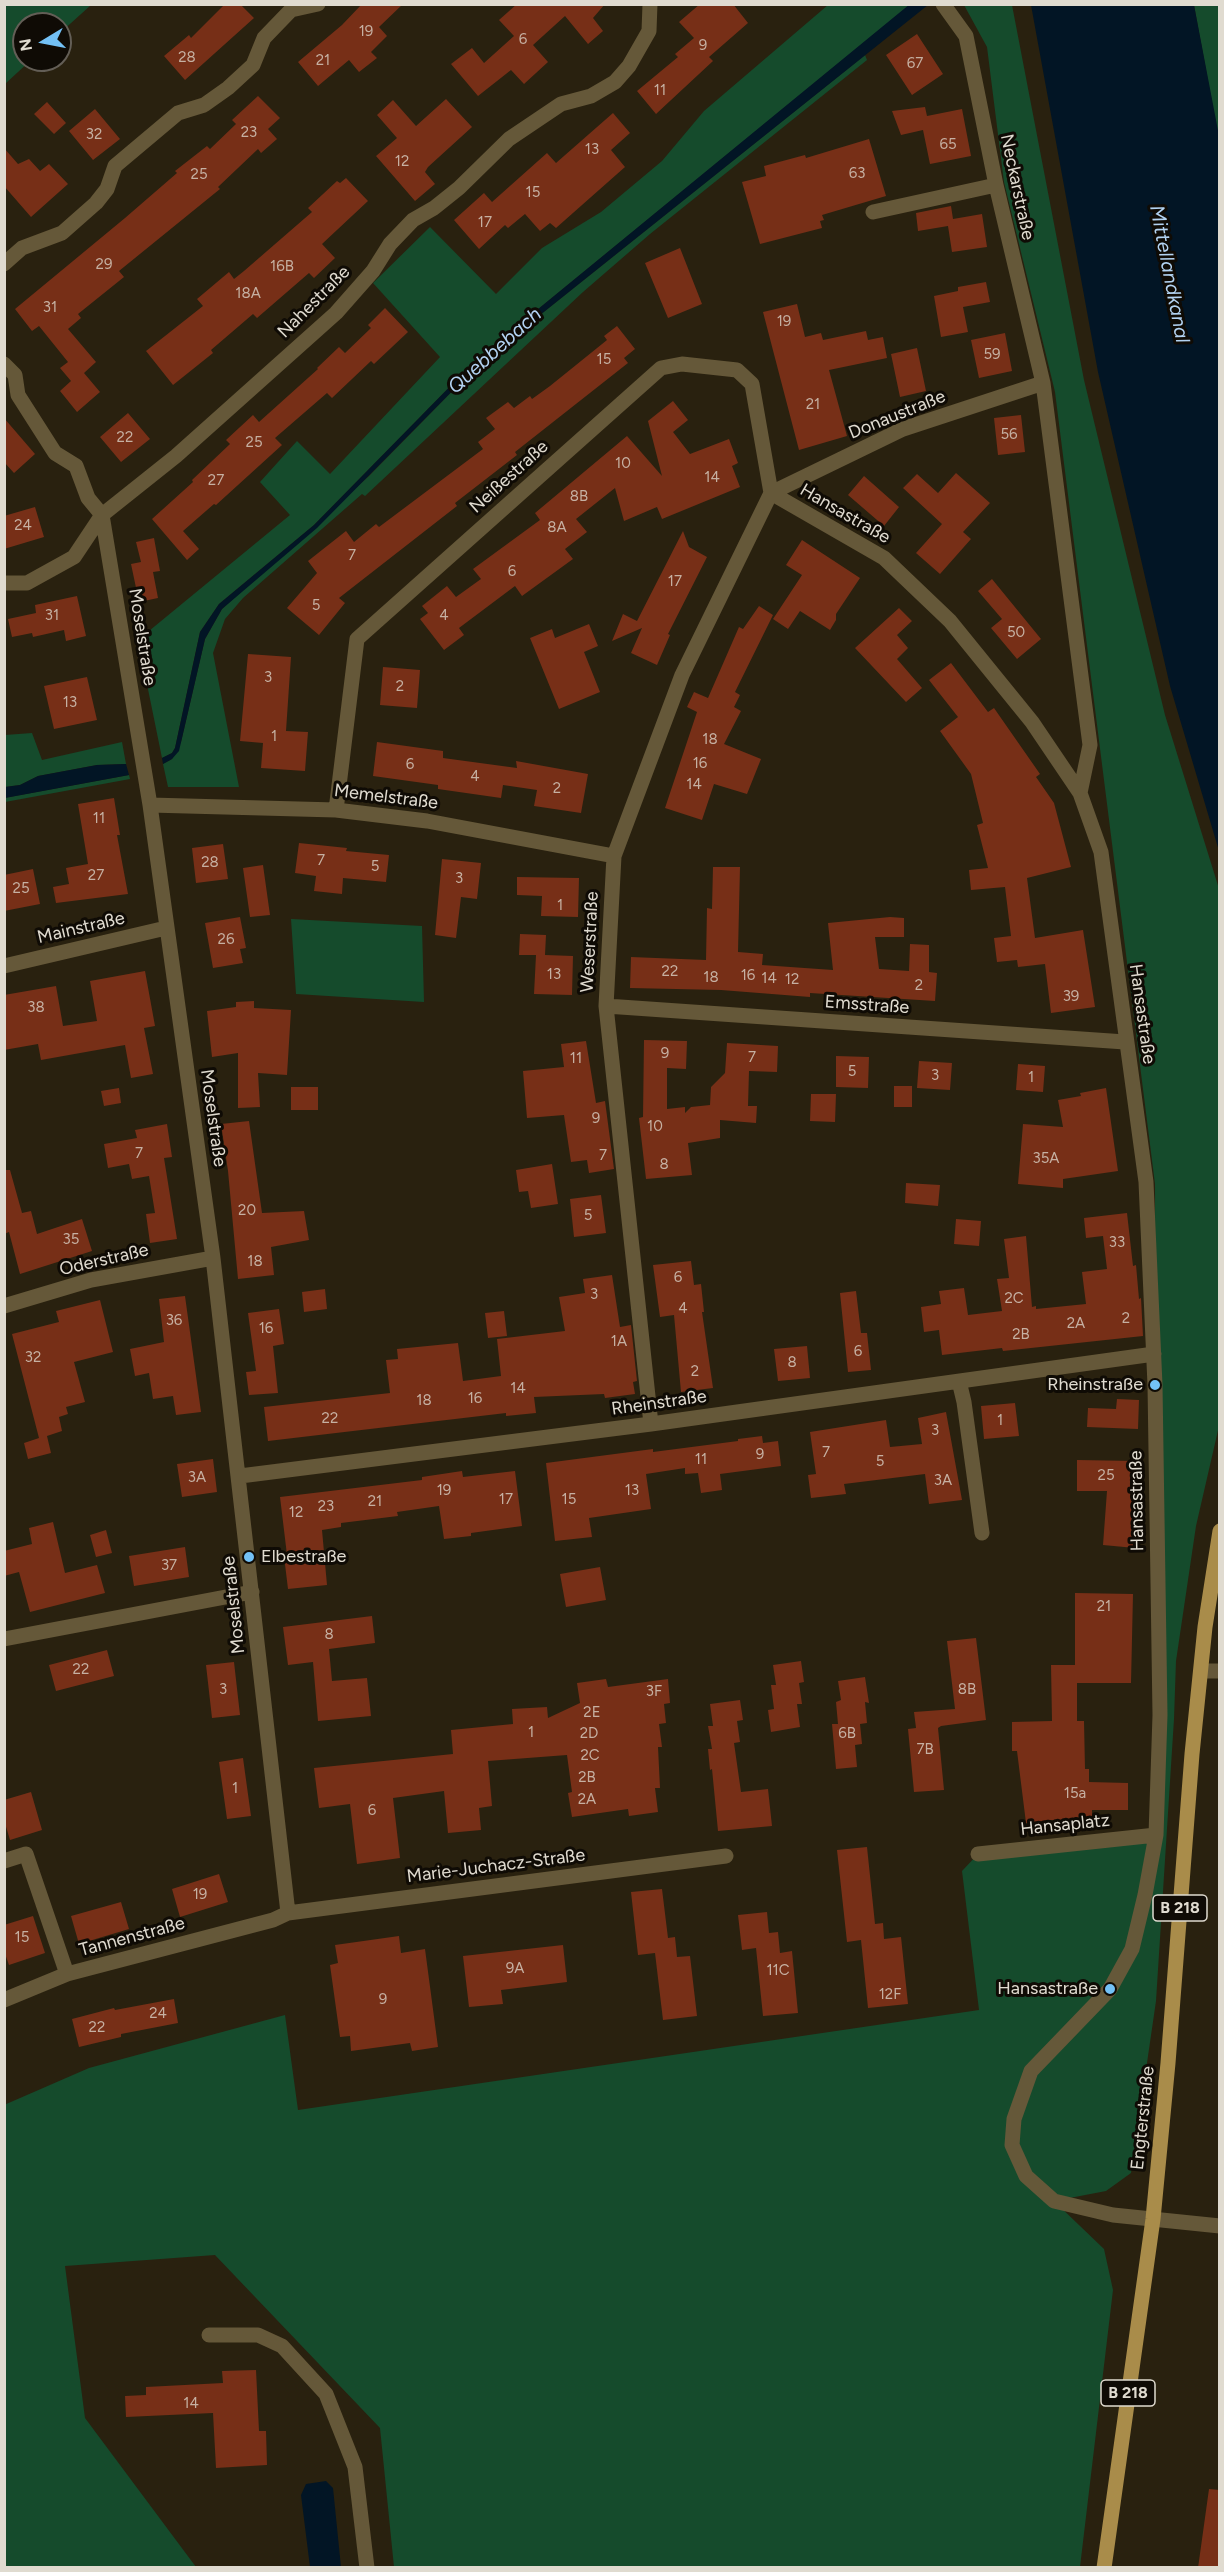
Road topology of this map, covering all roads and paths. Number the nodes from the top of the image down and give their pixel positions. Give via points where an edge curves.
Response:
1 (318, 4) edge
2 (650, 4) edge
3 (944, 4) edge
4 (996, 185) junction
5 (873, 212) dead end
6 (4, 264) edge
7 (4, 363) edge
8 (1043, 383) junction
9 (771, 493) junction
10 (102, 515) junction
11 (4, 583) edge
12 (1080, 793) junction
13 (150, 805) junction
14 (336, 810) junction
15 (614, 856) junction
16 (166, 928) junction
17 (4, 966) edge
18 (606, 1006) junction
19 (1125, 1042) junction
20 (213, 1258) junction
21 (4, 1306) edge
22 (1154, 1354) junction
23 (959, 1381) junction
24 (651, 1424) junction
25 (240, 1476) junction
26 (1220, 1531) edge
27 (982, 1533) dead end
28 (252, 1592) junction
29 (4, 1639) edge
30 (1202, 1671) junction
31 (1220, 1671) edge
32 (1156, 1835) junction
33 (978, 1854) dead end
34 (726, 1856) dead end
35 (4, 1861) edge
36 (288, 1913) junction
37 (273, 1920) joint
38 (67, 1974) junction
39 (4, 2000) edge
40 (1153, 2219) junction
41 (1220, 2226) edge
42 (209, 2335) dead end
43 (367, 2568) edge
44 (1104, 2568) edge

1 - 6 street via 291,10 264,38 254,65 204,105 178,113 116,166 107,189 96,203 62,233 22,248
2 - 10 street, Nahestraße via 649,31 615,82 591,96 561,104 509,139 459,188 405,228 336,313 176,456
3 - 4 street, Neckarstraße via 966,36
4 - 5 street
4 - 8 street, Neckarstraße
7 - 10 street, Moselstraße via 15,375 18,395 55,453 76,466 88,498
8 - 9 street, Donaustraße via 903,429
8 - 12 street via 1090,745
9 - 12 street, Hansastraße via 884,558 950,621 1032,722
9 - 14 street, Neißestraße via 752,384 737,370 682,364 661,368 357,639
9 - 15 street, Weserstraße via 682,675
10 - 11 street, Nahestraße via 75,557 27,583
10 - 13 street, Moselstraße
12 - 19 street, Hansastraße via 1101,852
13 - 14 street, Memelstraße
13 - 16 street, Moselstraße
14 - 15 street, Memelstraße via 427,821
15 - 18 street, Weserstraße
16 - 17 street, Mainstraße
16 - 20 street, Moselstraße
18 - 19 street, Emsstraße
18 - 24 street, Weserstraße
19 - 22 street, Hansastraße via 1146,1182
20 - 21 street, Oderstraße via 91,1280
20 - 25 street, Moselstraße
22 - 23 street, Rheinstraße
22 - 32 street, Hansastraße via 1160,1715
23 - 24 street, Rheinstraße
23 - 27 street
24 - 25 street, Rheinstraße
25 - 28 street, Moselstraße
26 - 30 main road, B 218
28 - 29 street
28 - 36 street, Moselstraße
30 - 31 street
30 - 40 main road, Engterstraße / B 218
32 - 33 street, Hansaplatz
32 - 40 street, Hansastraße via 1132,1949 1110,1989 1031,2071 1014,2119 1012,2145 1026,2176 1054,2201 1113,2215
34 - 36 street, Marie-Juchacz-Straße
35 - 38 street via 26,1854
36 - 37 street, Marie-Juchacz-Straße
37 - 38 street, Tannenstraße
38 - 39 street, Tannenstraße
40 - 41 street, Hansastraße
40 - 44 main road, Engterstraße / B 218
42 - 43 street via 258,2335 282,2346 326,2394 355,2467

